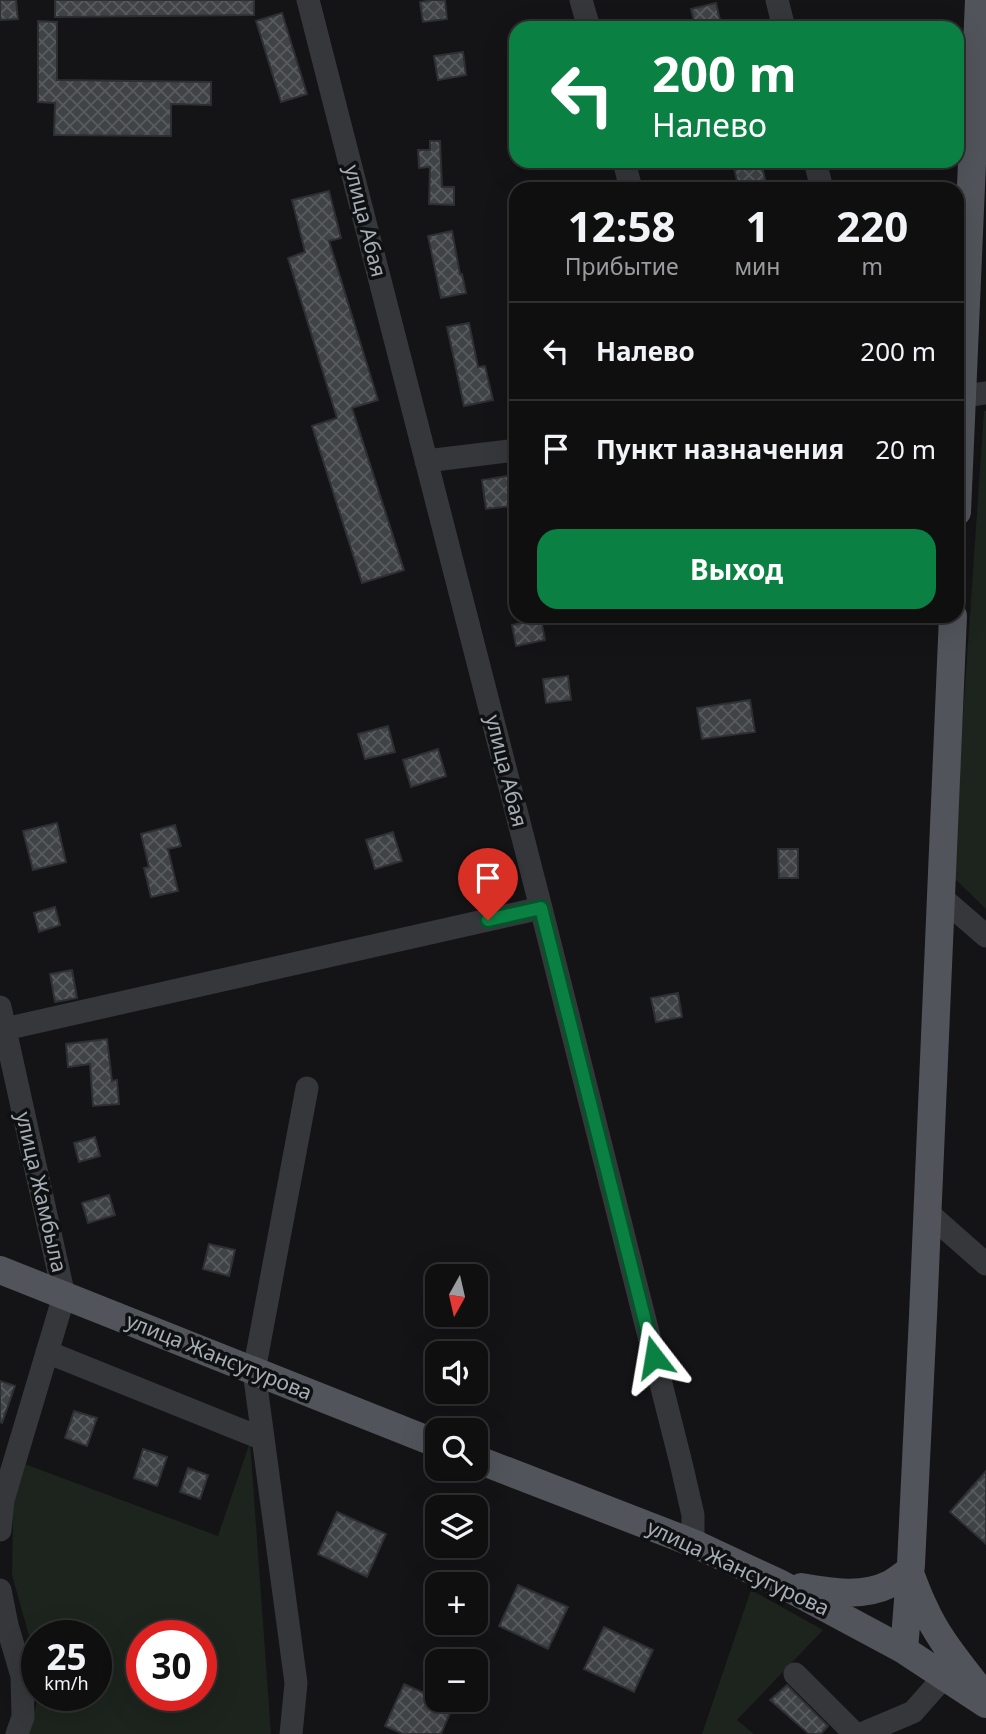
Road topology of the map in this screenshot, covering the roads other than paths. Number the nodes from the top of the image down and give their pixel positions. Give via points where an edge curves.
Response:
1 (308, 0) edge
2 (581, 0) edge
3 (778, 0) edge
4 (979, 0) edge
5 (587, 21) edge
6 (782, 21) edge
7 (968, 396) edge
8 (964, 438) edge
9 (509, 451) edge
10 (426, 461) junction
11 (953, 623) edge
12 (941, 897) junction
13 (541, 908) junction
14 (986, 936) edge
15 (3, 1018) edge
16 (306, 1088) dead end
17 (928, 1213) junction
18 (986, 1264) edge
19 (0, 1270) edge
20 (64, 1296) junction
21 (47, 1352) junction
22 (254, 1371) junction
23 (263, 1439) junction
24 (425, 1439) edge
25 (488, 1464) edge
26 (0, 1530) edge
27 (693, 1543) junction
28 (909, 1572) junction
29 (781, 1584) junction
30 (0, 1590) edge
31 (904, 1650) junction
32 (795, 1674) dead end
33 (944, 1677) junction
34 (986, 1699) edge
35 (986, 1704) edge
36 (913, 1712) junction
37 (17, 1734) edge
38 (291, 1734) edge
39 (855, 1734) edge
40 (861, 1734) edge
41 (899, 1734) edge

1 - 10 street, улица Абая
2 - 5 street
3 - 6 street
4 - 7 main road
7 - 8 main road
9 - 10 street
10 - 13 street, улица Абая
11 - 12 main road
12 - 14 street
12 - 17 main road
13 - 15 street
13 - 27 street, улица Абая via 681,1463 693,1515
15 - 20 street, улица Жамбыла
16 - 22 street
17 - 18 street
17 - 28 main road
19 - 20 main road, улица Жансугурова
20 - 21 street
20 - 22 main road, улица Жансугурова
21 - 23 street
21 - 26 street via 3,1500
22 - 23 street
22 - 24 main road, улица Жансугурова
23 - 38 street via 296,1683
25 - 27 main road, улица Жансугурова
27 - 29 main road, улица Жансугурова
28 - 29 main road via 868,1592
28 - 31 main road
28 - 34 main road via 937,1632
29 - 31 main road, улица Жансугурова
30 - 37 street via 22,1676 23,1717
31 - 33 main road, улица Жансугурова
32 - 39 street
33 - 35 main road, улица Жансугурова
33 - 36 street
36 - 40 street
36 - 41 street

